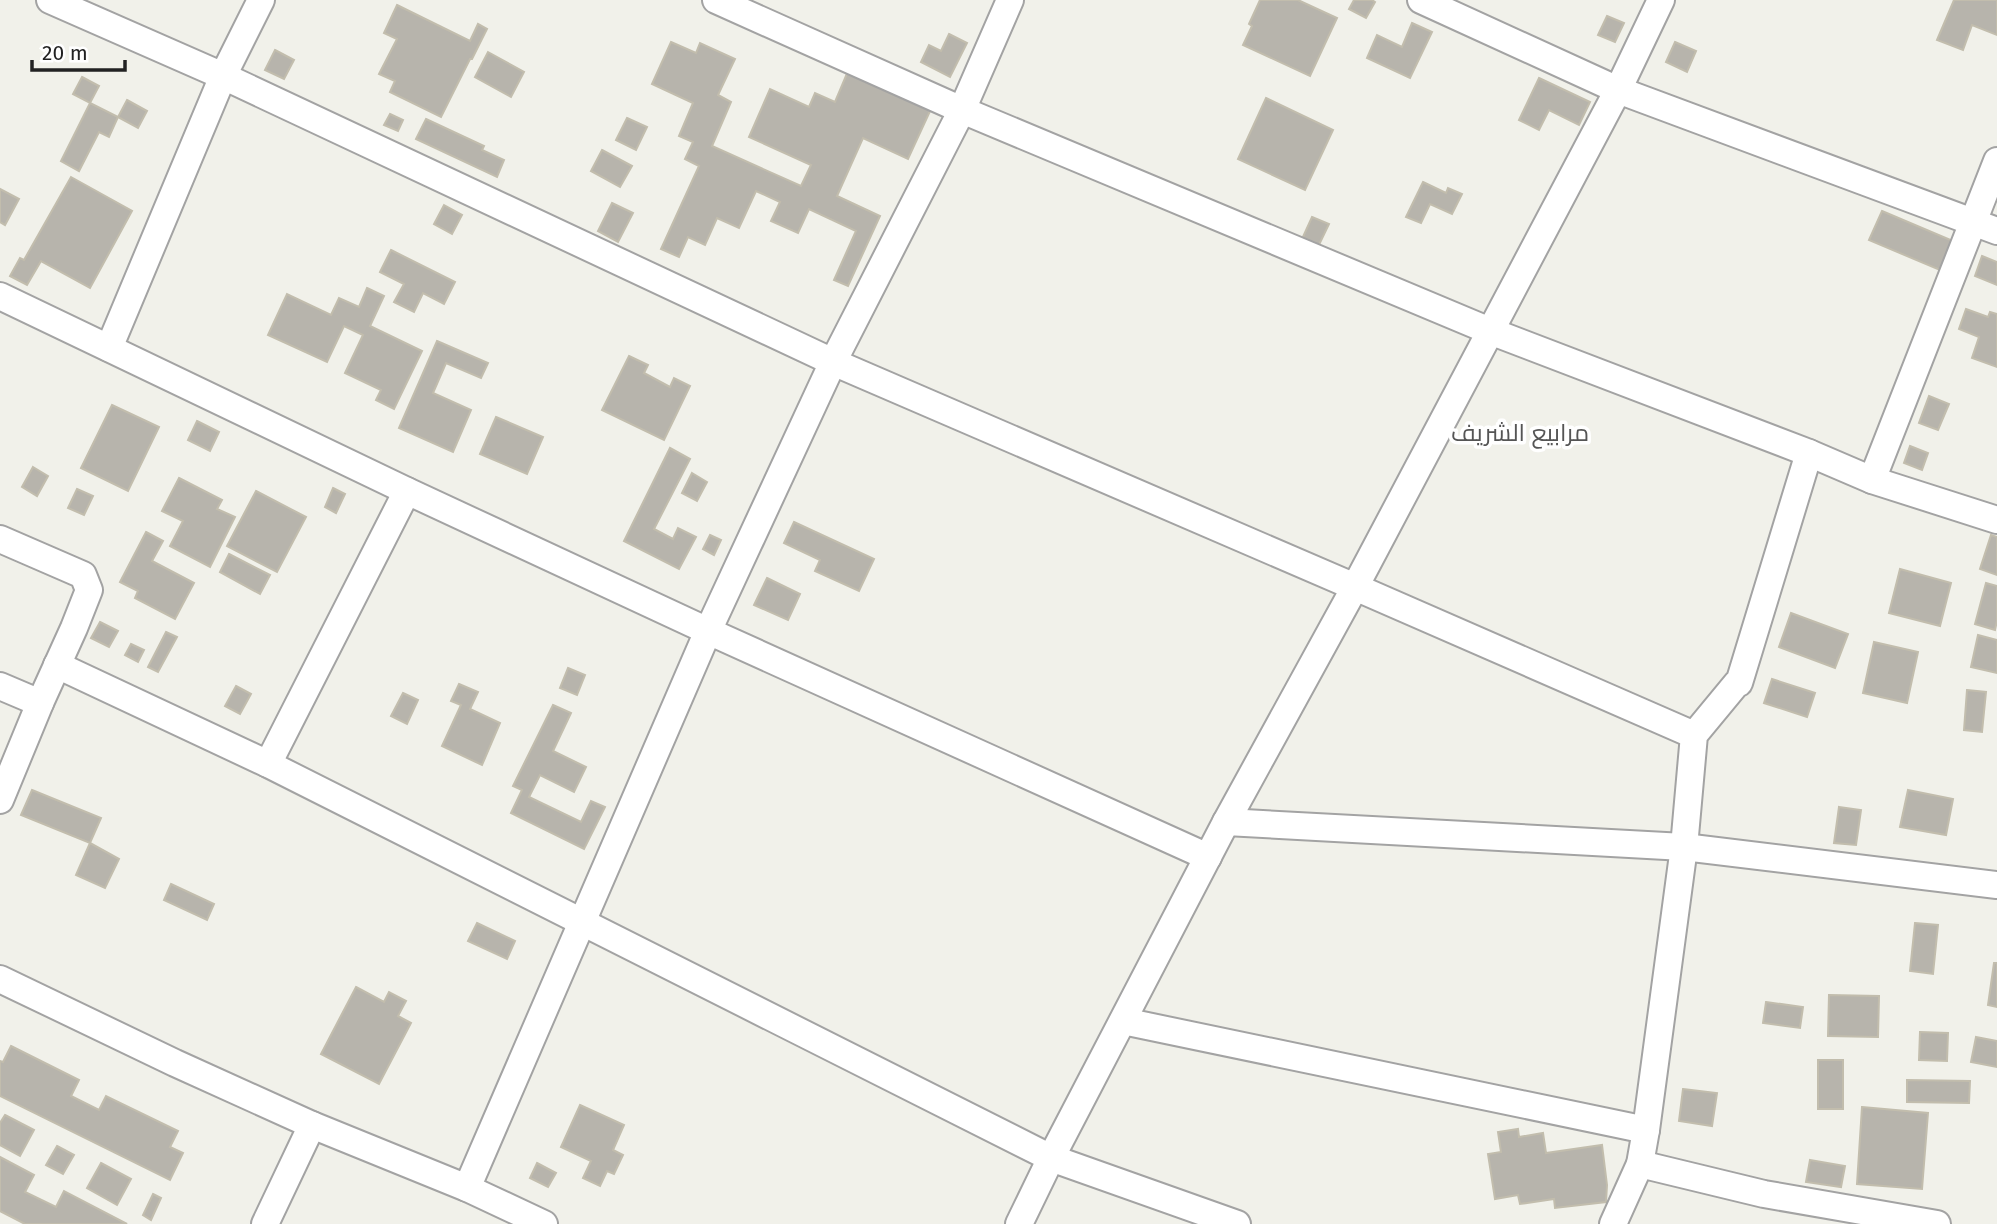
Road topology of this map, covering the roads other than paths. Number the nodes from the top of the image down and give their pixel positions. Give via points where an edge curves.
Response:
1 (50, 0) edge
2 (261, 0) edge
3 (716, 0) edge
4 (1010, 0) edge
5 (1421, 0) edge
6 (1661, 0) edge
7 (223, 76) junction
8 (1618, 90) junction
9 (962, 110) junction
10 (1997, 162) edge
11 (1985, 226) edge
12 (0, 296) edge
13 (1490, 331) junction
14 (109, 348) junction
15 (833, 362) junction
16 (1809, 453) junction
17 (1872, 480) junction
18 (407, 491) junction
19 (1997, 520) edge
20 (0, 540) edge
21 (1355, 587) junction
22 (708, 631) junction
23 (57, 665) junction
24 (0, 686) edge
25 (40, 703) junction
26 (1694, 735) junction
27 (268, 764) junction
28 (0, 800) edge
29 (1226, 822) junction
30 (1684, 847) junction
31 (1208, 857) junction
32 (1997, 885) edge
33 (581, 923) junction
34 (0, 979) edge
35 (1123, 1021) junction
36 (312, 1125) junction
37 (1646, 1130) junction
38 (1051, 1158) junction
39 (1640, 1164) junction
40 (467, 1188) junction
41 (265, 1224) edge
42 (544, 1224) edge
43 (1019, 1224) edge
44 (1237, 1224) edge
45 (1613, 1224) edge
46 (1937, 1224) edge

1 - 7 street
2 - 7 street
3 - 9 street
4 - 9 street
5 - 8 street
6 - 8 street
7 - 14 street
7 - 15 street
8 - 11 street
8 - 13 street
9 - 13 street
9 - 15 street
10 - 11 street
11 - 17 street
12 - 14 street
13 - 16 street
13 - 21 street
14 - 18 street
15 - 21 street
15 - 22 street
16 - 17 street
16 - 26 street via 1739,683
17 - 19 street
18 - 22 street
18 - 27 street
20 - 23 street via 83,575 89,590
21 - 26 street
21 - 29 street
22 - 31 street
22 - 33 street
23 - 25 street
23 - 27 street
24 - 25 street
25 - 28 street
26 - 30 street
27 - 33 street
29 - 30 street
29 - 31 street
30 - 32 street
30 - 37 street
31 - 35 street
33 - 38 street
33 - 40 street
34 - 36 street
35 - 37 street
35 - 38 street
36 - 40 street
36 - 41 street
37 - 39 street
38 - 43 street
38 - 44 street
39 - 45 street
39 - 46 street via 1764,1194
40 - 42 street

